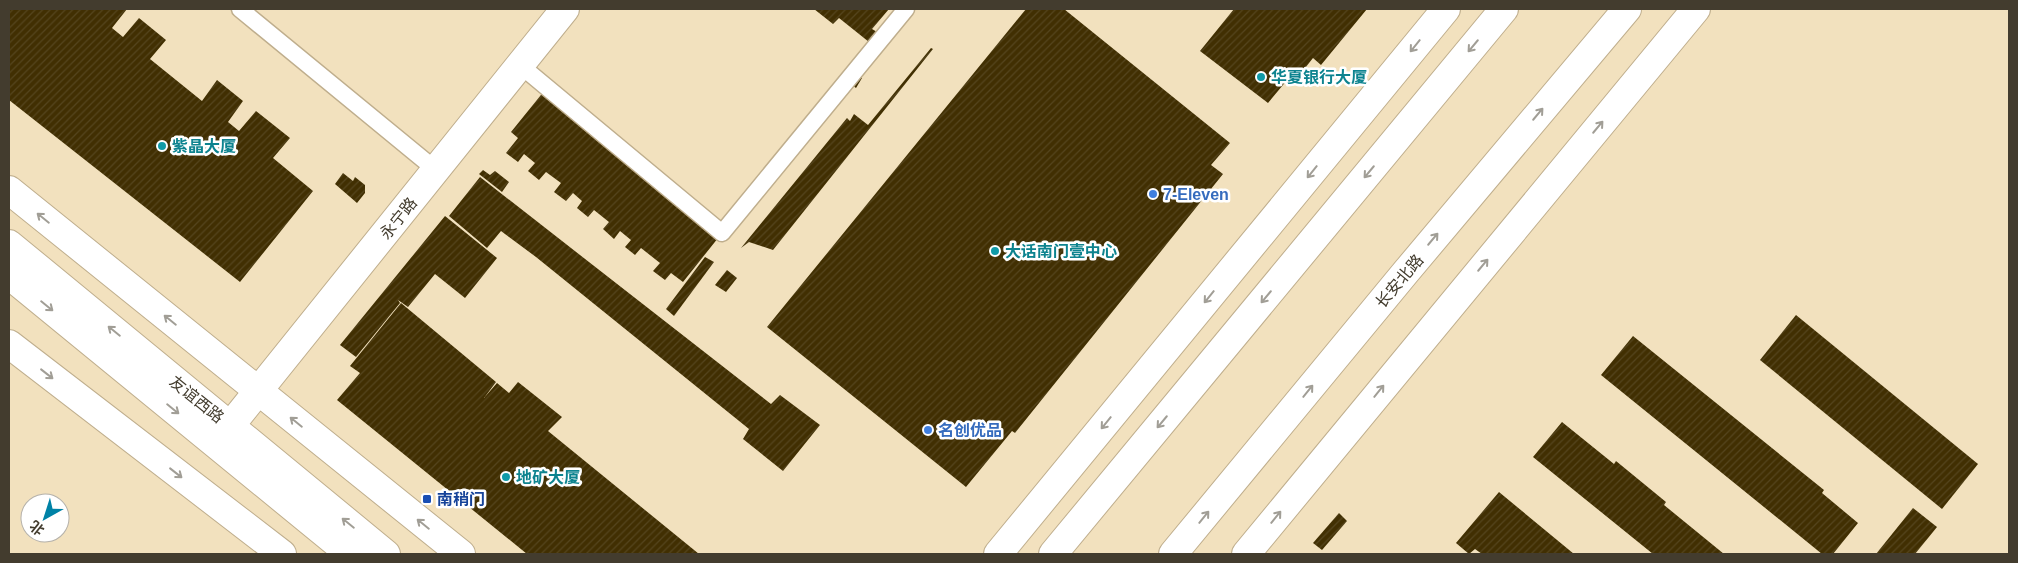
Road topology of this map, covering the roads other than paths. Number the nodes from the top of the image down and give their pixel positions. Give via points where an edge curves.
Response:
1 (240, 9) edge
2 (565, 9) edge
3 (906, 9) edge
4 (1446, 9) edge
5 (1504, 9) edge
6 (1627, 9) edge
7 (1696, 9) edge
8 (520, 65) junction
9 (436, 170) junction
10 (9, 190) edge
11 (9, 244) edge
12 (9, 275) edge
13 (9, 344) edge
14 (258, 391) junction
15 (230, 426) junction
16 (282, 554) edge
17 (350, 554) edge
18 (386, 554) edge
19 (461, 554) edge
20 (998, 554) edge
21 (1053, 554) edge
22 (1173, 554) edge
23 (1246, 554) edge

1 - 9 lane
2 - 8 street, 永宁路
3 - 8 lane via 722,233
4 -> 20 street
5 -> 21 street
22 -> 6 street, 长安北路
23 -> 7 street
8 - 9 street, 永宁路
9 - 14 street, 永宁路
14 -> 10 street
15 -> 11 street, 友谊西路
12 -> 17 street, 友谊西路
13 -> 16 street
14 - 15 street, 永宁路
19 -> 14 street
18 -> 15 street, 友谊西路

